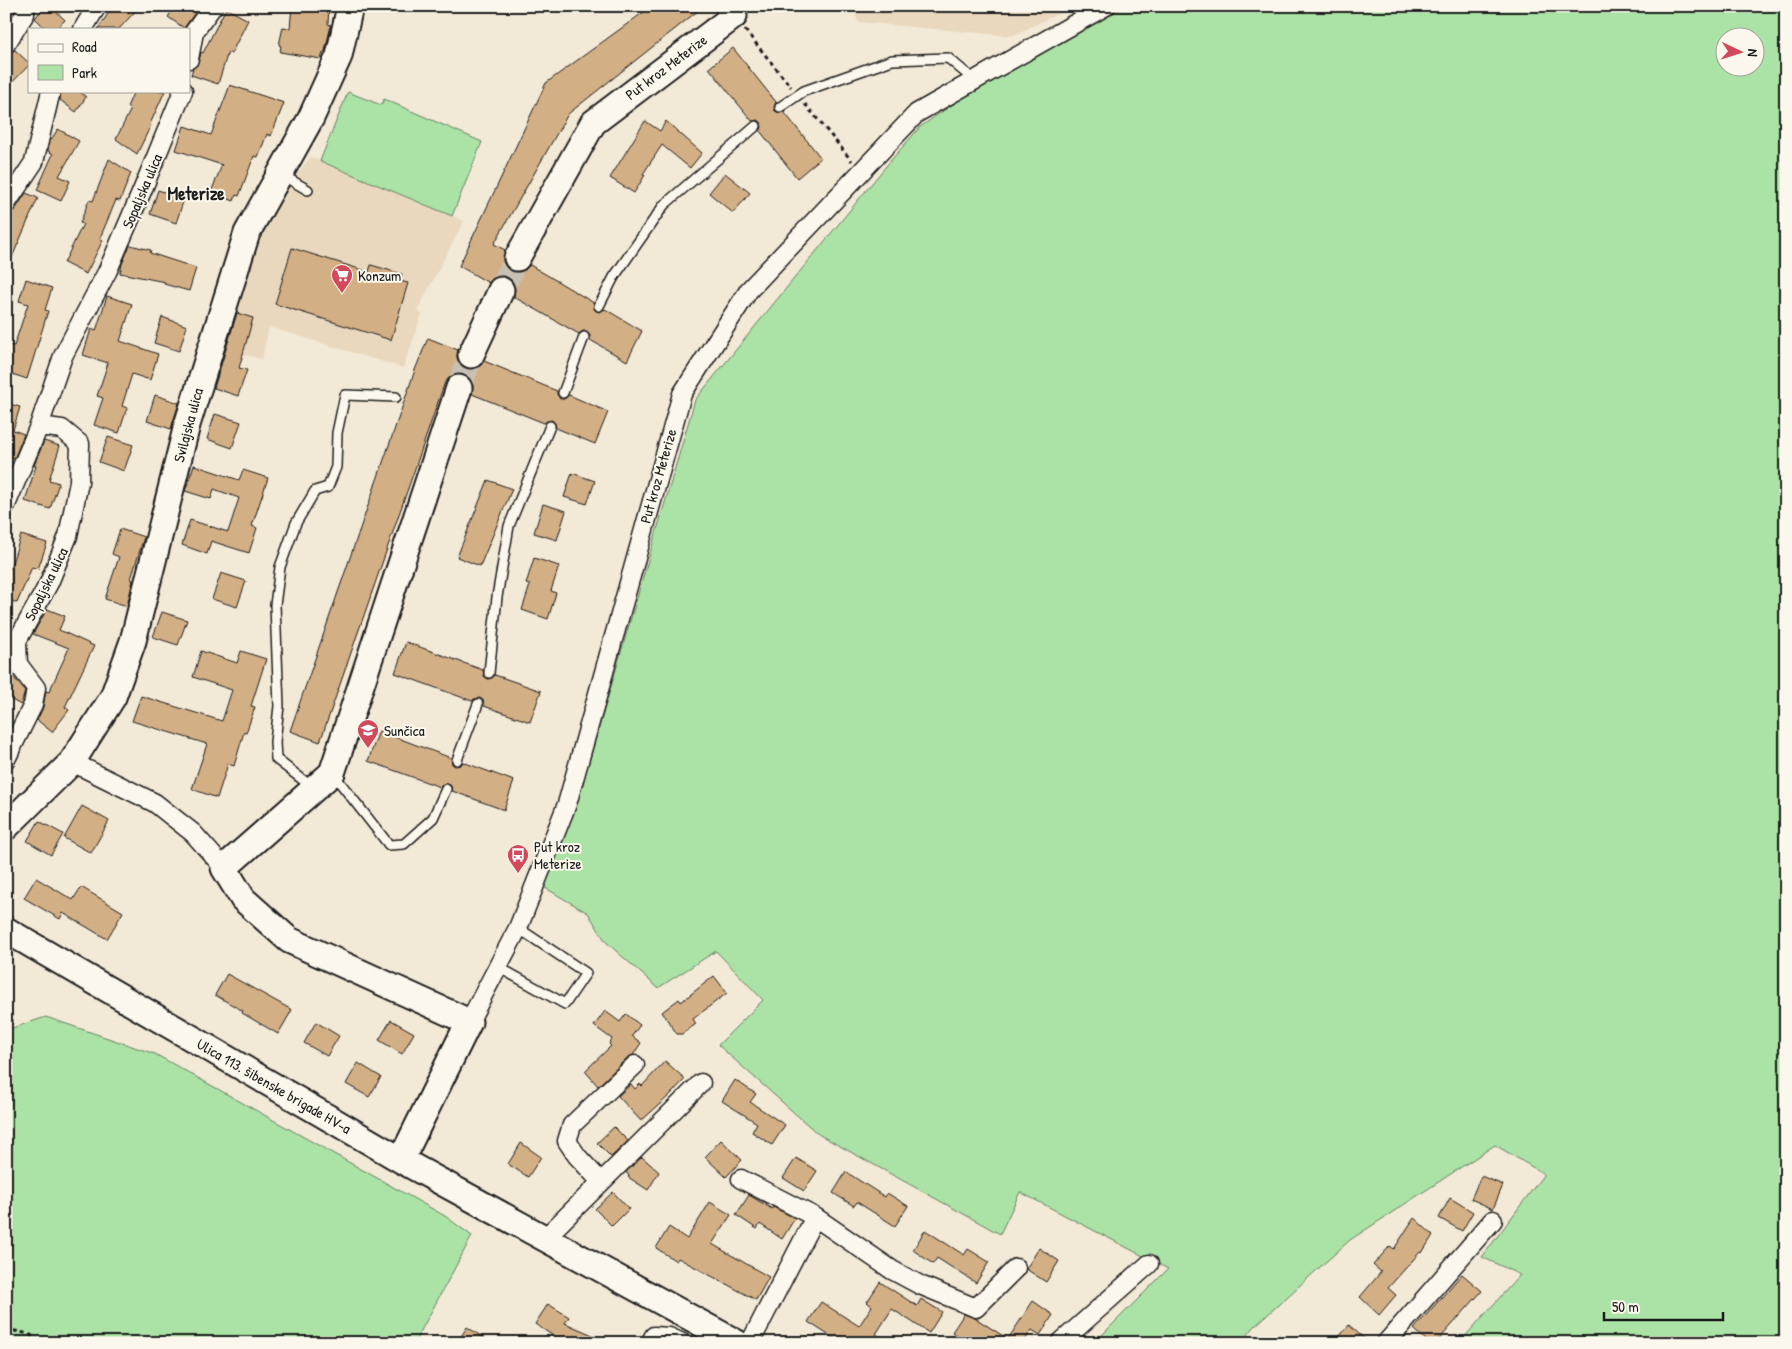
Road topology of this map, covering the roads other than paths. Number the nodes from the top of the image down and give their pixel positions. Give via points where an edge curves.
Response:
1 (25, 6) edge
2 (97, 6) edge
3 (213, 6) edge
4 (350, 6) edge
5 (728, 6) edge
6 (1106, 6) edge
7 (84, 28) edge
8 (6, 44) edge
9 (190, 54) edge
10 (974, 80) junction
11 (51, 92) edge
12 (183, 92) edge
13 (780, 107) dead end
14 (756, 126) dead end
15 (280, 174) junction
16 (308, 190) dead end
17 (6, 204) edge
18 (517, 258) tunnel mouth
19 (501, 290) tunnel mouth
20 (599, 306) dead end
21 (584, 336) dead end
22 (470, 355) tunnel mouth
23 (459, 388) tunnel mouth
24 (563, 393) dead end
25 (396, 397) dead end
26 (39, 426) junction
27 (550, 426) dead end
28 (6, 505) edge
29 (489, 673) dead end
30 (478, 704) dead end
31 (6, 758) edge
32 (457, 760) dead end
33 (72, 762) junction
34 (323, 781) junction
35 (446, 789) dead end
36 (8, 823) edge
37 (224, 868) junction
38 (518, 928) junction
39 (6, 930) edge
40 (498, 967) junction
41 (470, 1022) junction
42 (635, 1065) dead end
43 (701, 1083) dead end
44 (401, 1160) junction
45 (740, 1179) dead end
46 (601, 1182) junction
47 (815, 1217) junction
48 (1493, 1220) dead end
49 (545, 1238) junction
50 (1149, 1264) dead end
51 (1016, 1268) dead end
52 (676, 1340) edge
53 (650, 1343) edge
54 (737, 1343) edge
55 (750, 1343) edge
56 (1060, 1343) edge
57 (1386, 1343) edge

1 - 8 street via 25,14
2 - 7 street
3 - 9 street via 194,32
4 - 15 street, Svilajska ulica via 338,56 311,118
5 - 18 street, Put kroz Meterize via 734,16 593,123
6 - 10 street, Put kroz Meterize
10 - 13 lane via 948,58 892,60 804,91
10 - 38 street, Put kroz Meterize via 917,113 749,290 682,394 567,804
11 - 17 street via 34,162
12 - 26 street, Sopaljska ulica via 108,270 63,356
14 - 20 lane via 664,205 614,277
15 - 16 lane
15 - 33 street, Svilajska ulica via 247,233 234,269 186,425 133,641 114,698
19 - 22 street
21 - 24 lane
23 - 34 street
25 - 34 lane via 345,395 337,433 336,467 328,486 315,491 296,523 280,567 275,605 279,706 276,759
26 - 28 street, Sopaljska ulica
26 - 31 street, Sopaljska ulica via 62,429 80,444 79,482 68,536 49,583 18,641 18,664 36,688 33,705
27 - 29 lane via 509,526
30 - 32 lane
33 - 36 street, Svilajska ulica
33 - 37 street via 155,803 193,833
34 - 35 lane via 389,845 404,844 433,818
34 - 37 street
37 - 41 street via 243,899 289,940
38 - 40 street, Put kroz Meterize
38 - 40 lane via 586,973 565,1004
39 - 44 street, Ulica 113. šibenske brigade HV-a
40 - 41 street, Put kroz Meterize
41 - 44 street, Put kroz Meterize
42 - 46 street via 572,1125 567,1141
43 - 46 street
44 - 49 street, Ulica 113. šibenske brigade HV-a
45 - 47 street
46 - 49 street
47 - 51 street via 892,1270 976,1308
47 - 55 street
48 - 57 street
49 - 54 street, Ulica 113. šibenske brigade HV-a
50 - 56 street
52 - 53 street via 654,1336

